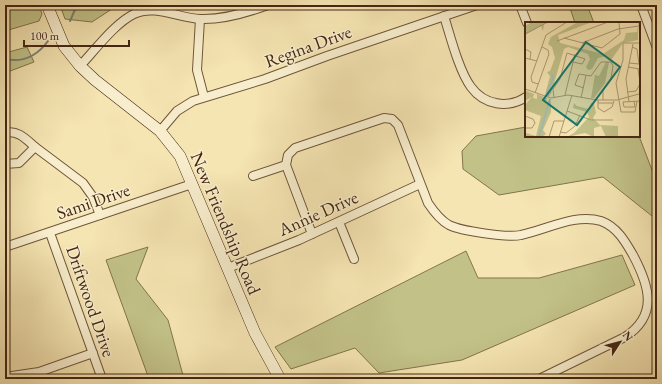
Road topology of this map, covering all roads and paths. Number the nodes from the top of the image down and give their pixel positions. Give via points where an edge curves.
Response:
1 (47, 5) edge
2 (268, 5) edge
3 (477, 5) edge
4 (520, 5) edge
5 (641, 5) edge
6 (444, 16) junction
7 (200, 19) junction
8 (528, 22) edge
9 (657, 48) edge
10 (80, 66) junction
11 (204, 97) junction
12 (525, 98) edge
13 (160, 131) junction
14 (5, 133) edge
15 (36, 147) junction
16 (5, 164) edge
17 (286, 165) junction
18 (252, 176) dead end
19 (192, 184) junction
20 (420, 184) junction
21 (100, 215) junction
22 (338, 222) junction
23 (50, 233) junction
24 (312, 234) junction
25 (5, 247) edge
26 (354, 259) dead end
27 (228, 268) junction
28 (93, 353) junction
29 (5, 377) edge
30 (102, 379) edge
31 (280, 379) edge
32 (539, 379) edge

1 - 10 street, New Friendship Road via 64,46
2 - 7 street via 228,16
3 - 6 street, Regina Drive
4 - 8 street
5 - 9 street
6 - 11 street, Regina Drive via 265,79
6 - 12 street via 466,79 477,94 490,102 506,104
7 - 10 street via 155,10 136,13 123,21
7 - 11 street via 197,70
10 - 13 street, New Friendship Road
11 - 13 street, Regina Drive via 181,108
13 - 19 street, New Friendship Road via 180,156
14 - 15 street via 19,134
15 - 16 street via 19,163
15 - 21 street via 83,183 93,197
17 - 18 street
17 - 20 street via 288,155 295,148 382,118 390,119 398,125
17 - 24 street
19 - 21 street, Sami Drive
19 - 27 street, New Friendship Road
20 - 22 street, Annie Drive
20 - 32 street via 434,213 460,229 516,236 576,220 594,220 615,229 626,241 641,269 648,290 647,309 641,322 625,337
21 - 23 street, Sami Drive
22 - 24 street, Annie Drive
22 - 26 street
23 - 25 street, Sami Drive
23 - 28 street, Driftwood Drive
24 - 27 street, Annie Drive
27 - 31 street, New Friendship Road via 255,333
28 - 29 street via 39,372
28 - 30 street, Driftwood Drive

